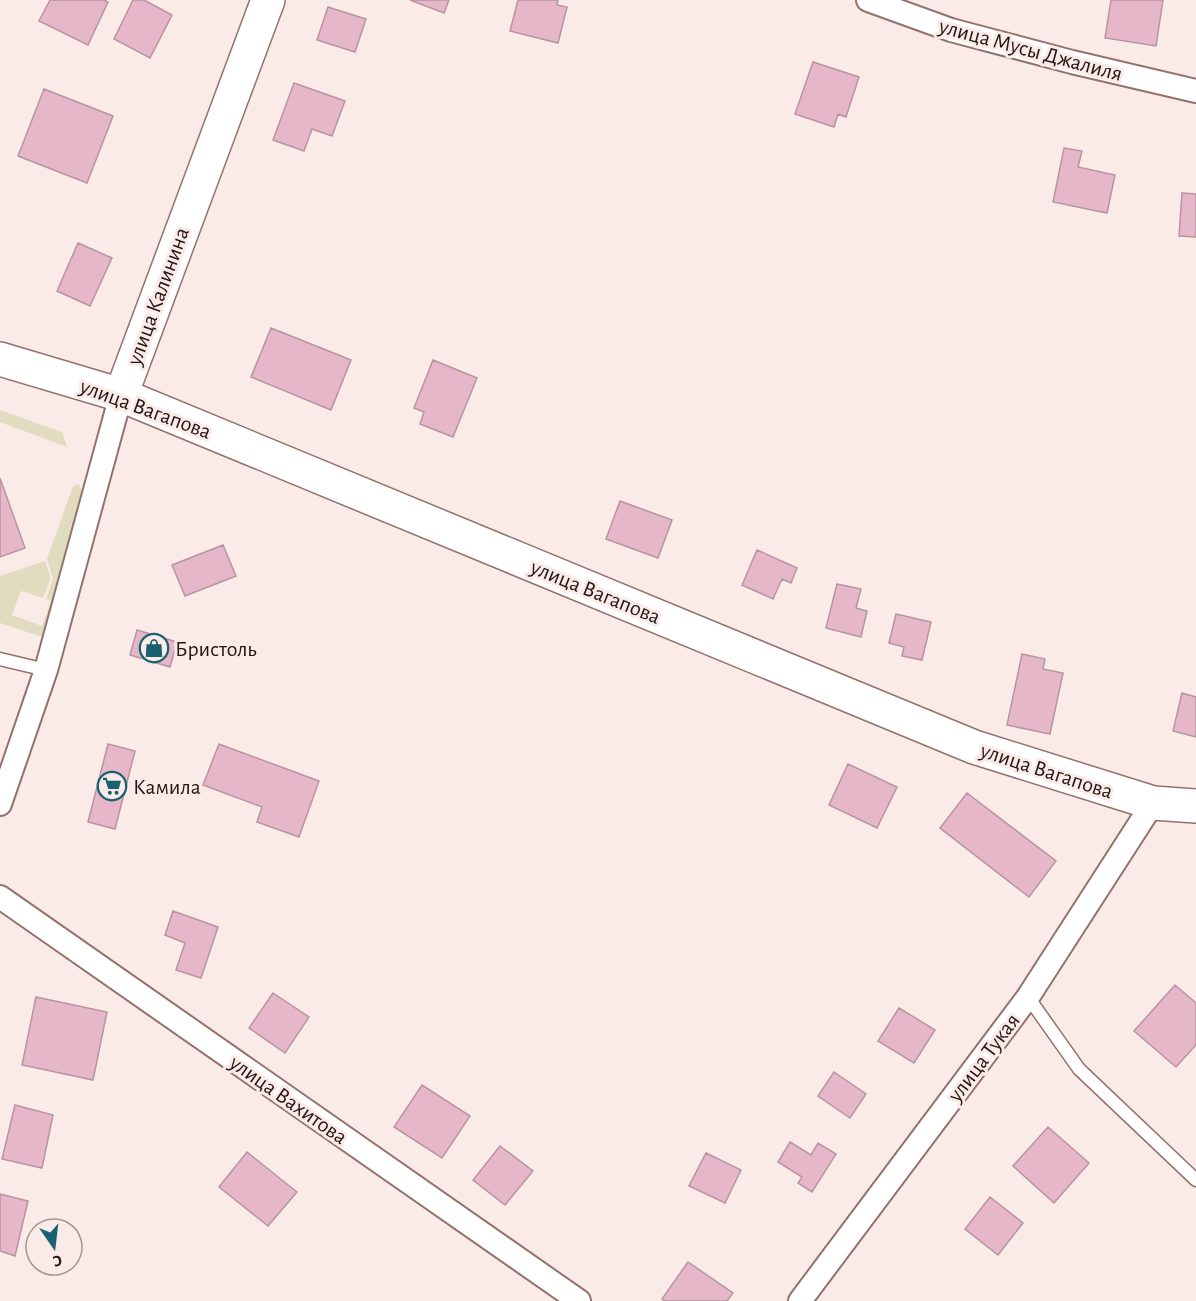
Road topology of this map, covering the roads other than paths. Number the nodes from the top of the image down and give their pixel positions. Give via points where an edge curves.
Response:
1 (268, 0) edge
2 (868, 0) edge
3 (1196, 91) edge
4 (0, 359) edge
5 (121, 395) junction
6 (0, 659) edge
7 (45, 670) junction
8 (0, 804) edge
9 (1153, 804) junction
10 (1196, 806) edge
11 (0, 897) edge
12 (1028, 997) junction
13 (1196, 1180) edge
14 (579, 1301) edge
15 (800, 1301) edge

1 - 5 street, улица Калинина
2 - 3 street, улица Мусы Джалиля via 951,30
4 - 5 street, улица Вагапова
5 - 7 street, улица Калинина
5 - 9 street, улица Вагапова via 974,747
6 - 7 lane
7 - 8 street, улица Калинина
9 - 10 street, улица Вагапова
9 - 12 street, улица Тукая
11 - 14 street, улица Вахитова
12 - 13 lane via 1080,1069
12 - 15 street, улица Тукая

